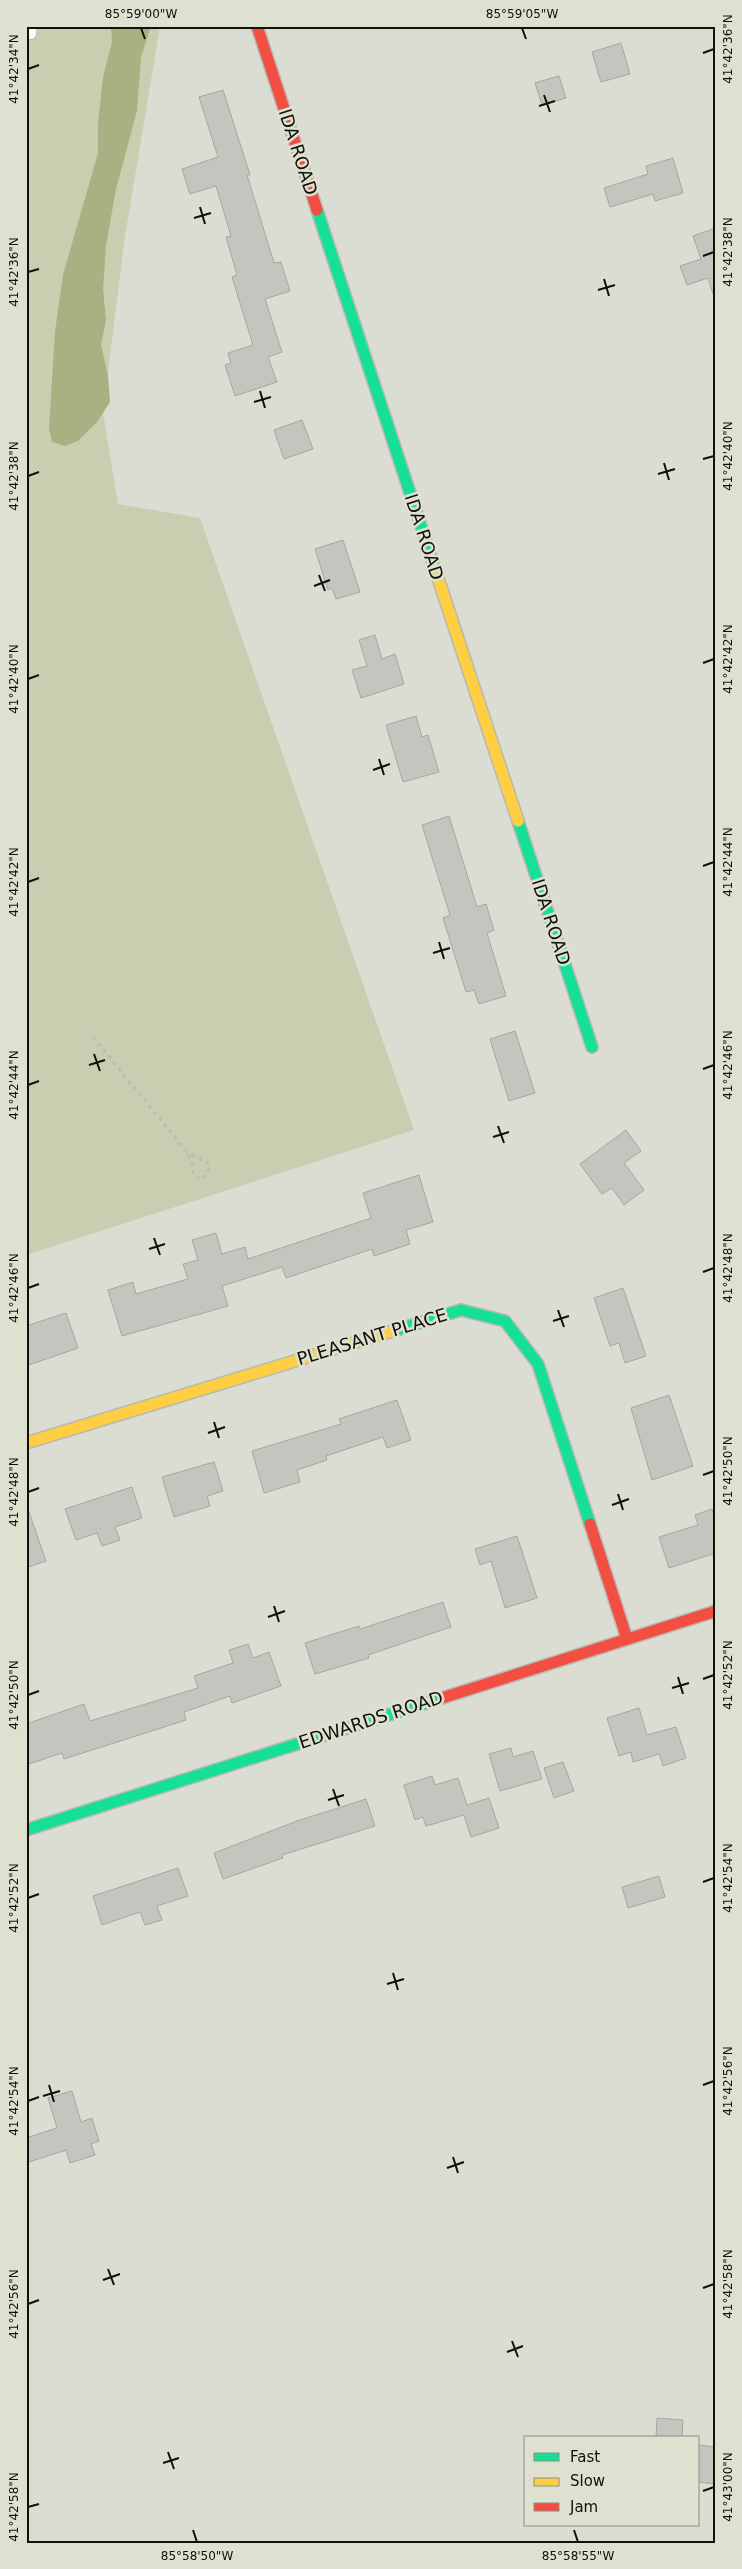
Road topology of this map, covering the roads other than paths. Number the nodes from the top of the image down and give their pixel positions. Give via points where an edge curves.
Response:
1 (257, 26) edge
2 (592, 1047) dead end
3 (26, 1443) edge
4 (716, 1611) edge
5 (627, 1639) junction
6 (26, 1830) edge

1 - 2 street, IDA ROAD
3 - 5 street, PLEASANT PLACE via 460,1310 505,1321 538,1364
4 - 5 street, EDWARDS ROAD
5 - 6 street, EDWARDS ROAD

